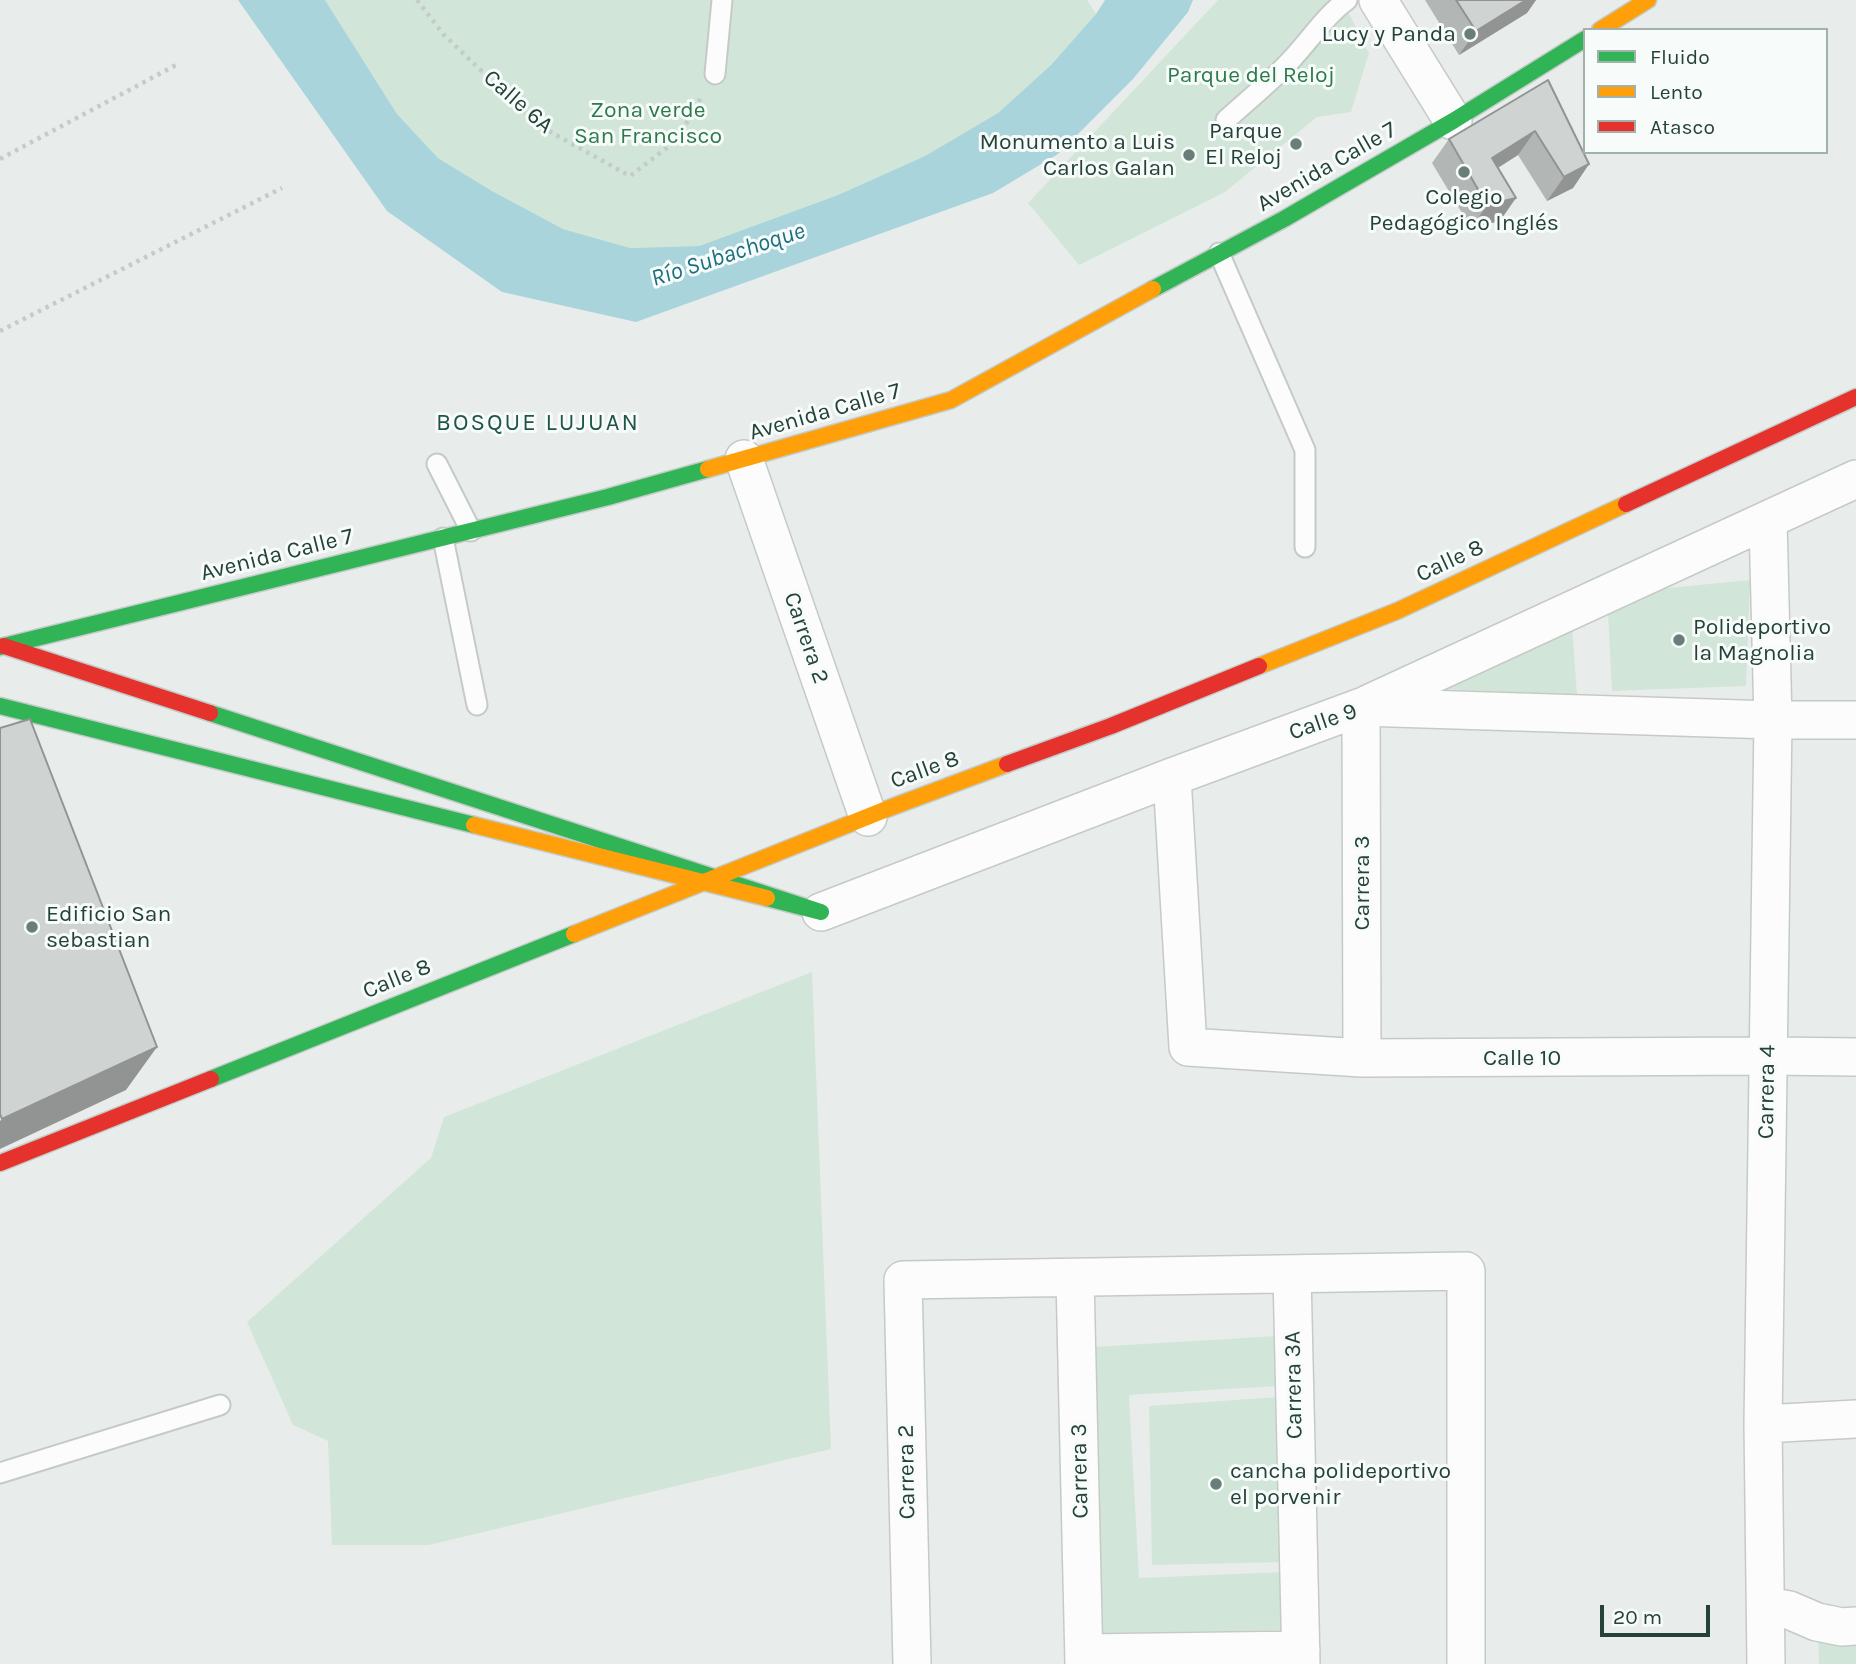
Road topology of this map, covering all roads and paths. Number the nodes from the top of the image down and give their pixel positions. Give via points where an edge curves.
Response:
1 (417, 0) edge
2 (722, 0) edge
3 (1348, 0) edge
4 (1378, 0) edge
5 (1648, 0) edge
6 (1603, 28) edge
7 (1583, 40) edge
8 (176, 65) dead end
9 (715, 74) joint
10 (1226, 120) dead end
11 (1453, 121) junction
12 (0, 159) edge
13 (282, 188) dead end
14 (1219, 253) junction
15 (0, 331) edge
16 (1856, 397) edge
17 (744, 459) junction
18 (437, 464) dead end
19 (1856, 479) edge
20 (1768, 521) junction
21 (471, 531) junction
22 (443, 538) junction
23 (1305, 547) dead end
24 (2, 647) edge
25 (0, 705) edge
26 (477, 705) dead end
27 (1361, 707) junction
28 (1773, 720) junction
29 (1856, 720) edge
30 (1172, 777) junction
31 (868, 817) junction
32 (821, 912) junction
33 (1768, 1056) junction
34 (1362, 1058) junction
35 (1856, 1058) edge
36 (0, 1163) edge
37 (1292, 1274) junction
38 (1075, 1278) junction
39 (220, 1405) dead end
40 (1856, 1419) edge
41 (1763, 1424) junction
42 (0, 1473) edge
43 (1766, 1606) junction
44 (1856, 1626) edge
45 (1301, 1657) edge
46 (1084, 1659) edge
47 (912, 1664) edge
48 (1466, 1664) edge
49 (1766, 1664) edge

1 - 9 path, Calle 6A via 444,35 538,125 630,176 677,140
2 - 9 lane
3 - 10 lane via 1292,60
4 - 11 street
5 - 6 main road
7 - 11 main road, Avenida Calle 7
8 - 12 path
11 - 14 main road, Avenida Calle 7
13 - 15 path
14 - 17 main road, Avenida Calle 7 via 951,400
14 - 23 lane via 1305,450
16 - 31 main road, Calle 8 via 1397,611
17 - 21 main road, Avenida Calle 7
17 - 31 street, Carrera 2
18 - 21 lane
19 - 20 street
20 - 27 street
20 - 28 street, Carrera 4
21 - 22 main road, Avenida Calle 7
22 - 24 main road, Avenida Calle 7
22 - 26 lane
24 - 32 main road, Avenida Calle 7
25 - 32 main road
27 - 28 street, Calle 9
27 - 30 street, Calle 9
27 - 34 street, Carrera 3
28 - 29 street, Calle 9
28 - 33 street, Carrera 4
30 - 32 street, Calle 9
30 - 34 street, Calle 10 via 1188,1046
31 - 36 main road, Calle 8
33 - 34 street, Calle 10
33 - 35 street, Calle 10
33 - 41 street, Carrera 4
37 - 38 street
37 - 45 street, Carrera 3A
37 - 48 street via 1466,1271
38 - 46 street, Carrera 3
38 - 47 street, Carrera 2 via 903,1280
39 - 42 lane
40 - 41 street
41 - 43 street, Carrera 4
43 - 44 street via 1817,1622
43 - 49 street, Carrera 4
45 - 46 street

